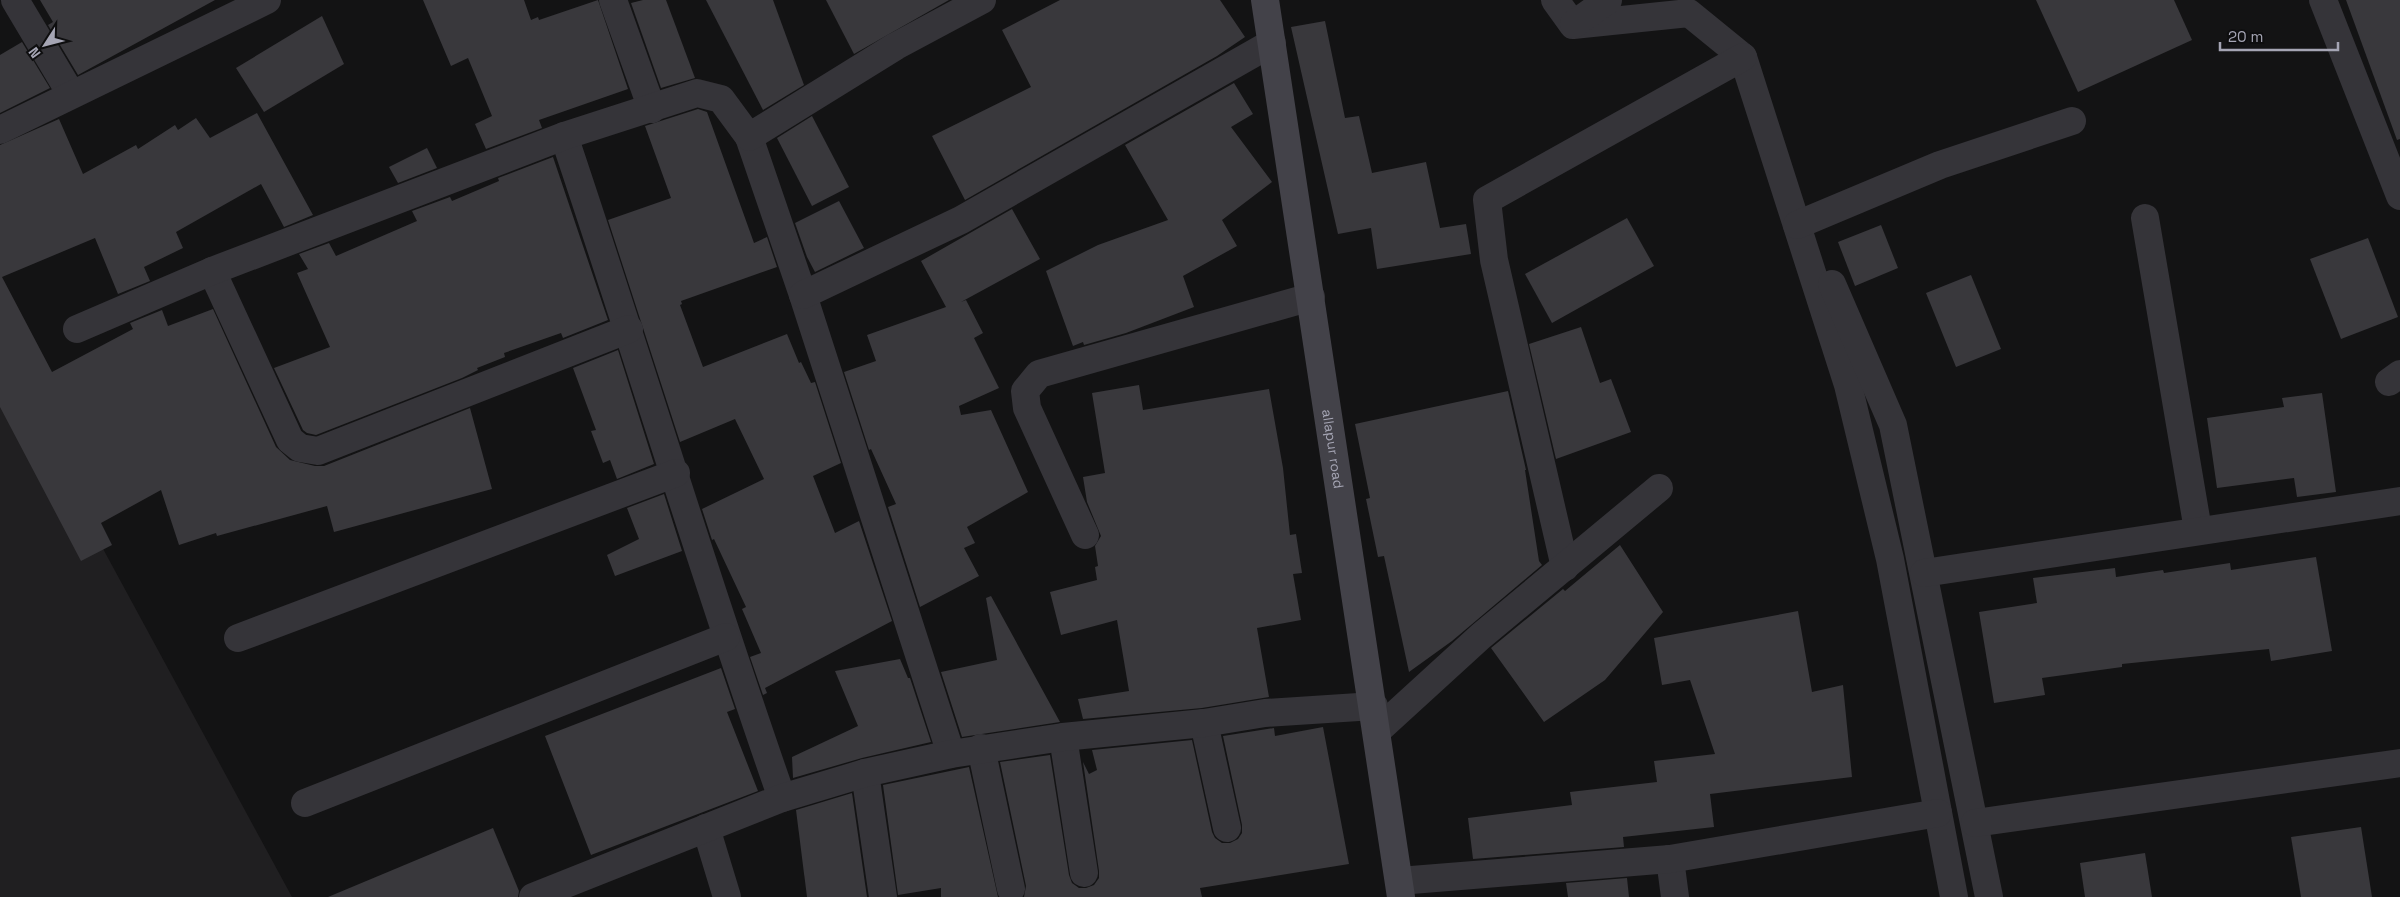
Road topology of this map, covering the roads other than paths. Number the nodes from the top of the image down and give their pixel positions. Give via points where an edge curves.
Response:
1 (15, 0) edge
2 (267, 0) edge
3 (613, 0) edge
4 (982, 0) edge
5 (1265, 0) edge
6 (1555, 0) edge
7 (1608, 0) edge
8 (2323, 0) edge
9 (238, 6) edge
10 (1573, 25) junction
11 (1272, 43) junction
12 (1743, 57) junction
13 (71, 94) junction
14 (652, 109) junction
15 (2072, 120) dead end
16 (0, 130) edge
17 (564, 136) junction
18 (749, 137) junction
19 (2400, 196) edge
20 (2144, 218) dead end
21 (1797, 225) junction
22 (212, 271) junction
23 (803, 295) junction
24 (1311, 297) junction
25 (77, 329) dead end
26 (629, 329) junction
27 (676, 473) junction
28 (1659, 488) dead end
29 (2400, 501) edge
30 (2198, 530) junction
31 (1085, 535) dead end
32 (1565, 567) junction
33 (1924, 573) junction
34 (726, 637) junction
35 (238, 638) dead end
36 (1375, 719) junction
37 (1204, 723) junction
38 (1063, 737) junction
39 (981, 748) junction
40 (951, 754) junction
41 (2400, 764) edge
42 (865, 773) junction
43 (782, 798) junction
44 (305, 804) dead end
45 (1938, 813) junction
46 (1975, 823) junction
47 (706, 828) junction
48 (1227, 828) dead end
49 (1670, 859) junction
50 (1084, 873) dead end
51 (1011, 889) dead end
52 (1400, 889) edge
53 (532, 897) edge
54 (727, 897) edge
55 (884, 897) edge
56 (1675, 897) edge
57 (1954, 897) edge
58 (1989, 897) edge

1 - 13 street
2 - 9 street
3 - 14 street
4 - 18 street via 896,46
5 - 11 main road, allapur road
6 - 10 street
7 - 10 street
8 - 19 street
9 - 13 street
10 - 12 street via 1689,13
11 - 23 street via 961,220
11 - 24 main road, allapur road
12 - 21 street
12 - 32 street via 1487,200 1494,260
13 - 16 street
14 - 17 street
14 - 18 street via 698,93 721,100
15 - 21 street via 1940,165
17 - 22 street
17 - 26 street
18 - 23 street
20 - 30 street
21 - 33 street via 1821,259 1893,425
21 - 45 street via 1848,385 1890,559
22 - 25 street
22 - 26 street via 290,440 300,448 318,451
23 - 40 street
24 - 31 street via 1039,374 1025,391 1027,408
24 - 36 main road, allapur road
26 - 27 street
27 - 34 street
27 - 35 street
28 - 32 street
29 - 30 street
30 - 33 street
32 - 36 street
33 - 46 street
34 - 43 street
34 - 44 street
36 - 37 street via 1265,713
36 - 52 main road, allapur road
37 - 38 street
37 - 48 street
38 - 39 street
38 - 50 street
39 - 40 street
39 - 51 street
40 - 42 street
41 - 46 street
42 - 43 street
42 - 55 street
43 - 47 street
45 - 49 street
45 - 57 street
46 - 58 street
47 - 53 street
47 - 54 street
49 - 52 street
49 - 56 street

